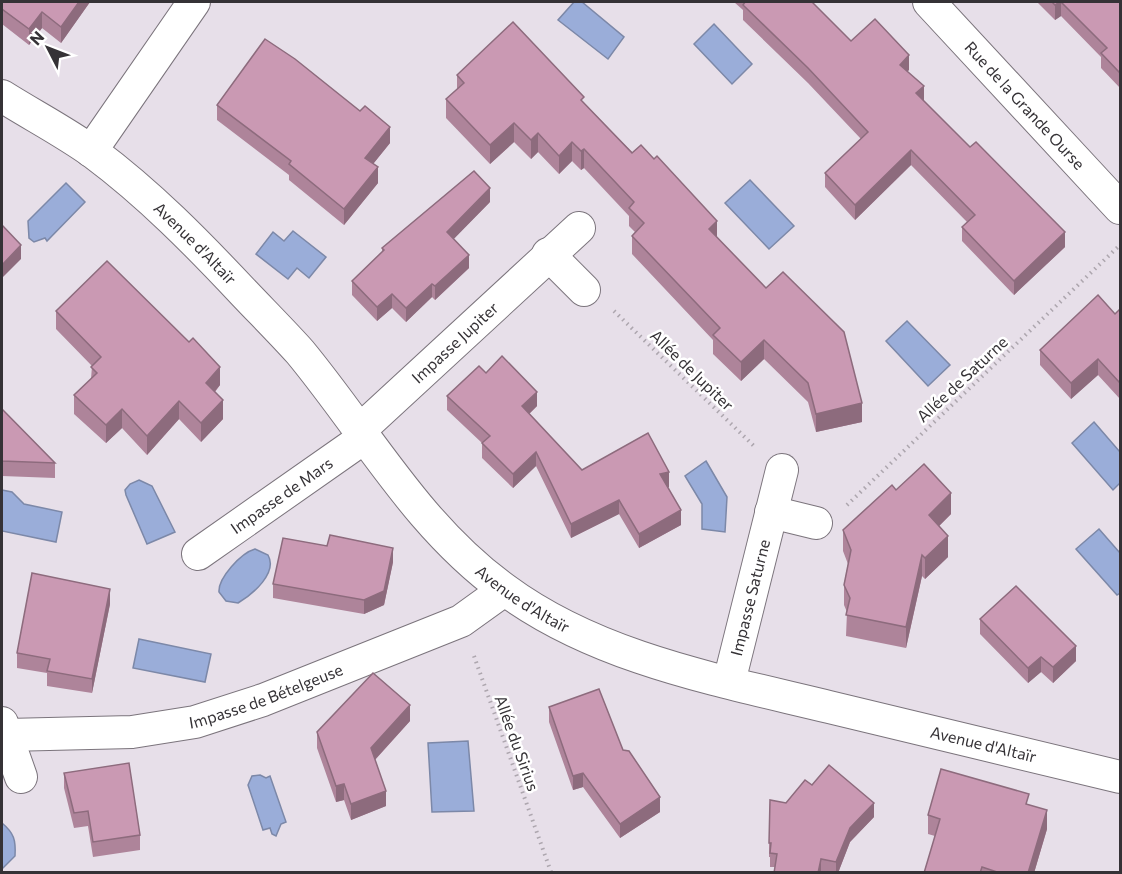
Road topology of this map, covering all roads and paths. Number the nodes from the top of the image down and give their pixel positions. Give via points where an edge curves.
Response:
1 (194, 2) edge
2 (928, 2) edge
3 (2, 96) edge
4 (91, 151) junction
5 (1120, 208) edge
6 (579, 228) dead end
7 (1120, 245) edge
8 (548, 254) junction
9 (584, 290) joint
10 (363, 434) junction
11 (782, 470) joint
12 (771, 512) junction
13 (816, 523) joint
14 (198, 554) dead end
15 (504, 590) junction
16 (461, 621) junction
17 (729, 682) junction
18 (4, 729) edge
19 (21, 777) dead end
20 (1120, 777) edge
21 (551, 873) edge

1 - 4 street
2 - 5 street, Rue de la Grande Ourse
3 - 4 street, Avenue d'Altaïr
4 - 10 street, Avenue d'Altaïr via 133,183 210,256 298,351
6 - 8 street, Impasse Jupiter
7 - 13 path, Allée de Saturne via 830,521
8 - 9 street
8 - 10 street, Impasse Jupiter
9 - 11 path, Allée de Jupiter via 598,296
10 - 14 street, Impasse de Mars
10 - 15 street, Avenue d'Altaïr via 405,494 448,542
11 - 12 street, Impasse Saturne
12 - 13 street
12 - 17 street, Impasse Saturne
15 - 16 street, Impasse de Bételgeuse
15 - 17 street, Avenue d'Altaïr via 564,626 625,652
16 - 18 street, Impasse de Bételgeuse via 263,700 195,722 132,732
16 - 21 path, Allée du Sirius
17 - 20 street, Avenue d'Altaïr
18 - 19 street, Impasse de Bételgeuse

